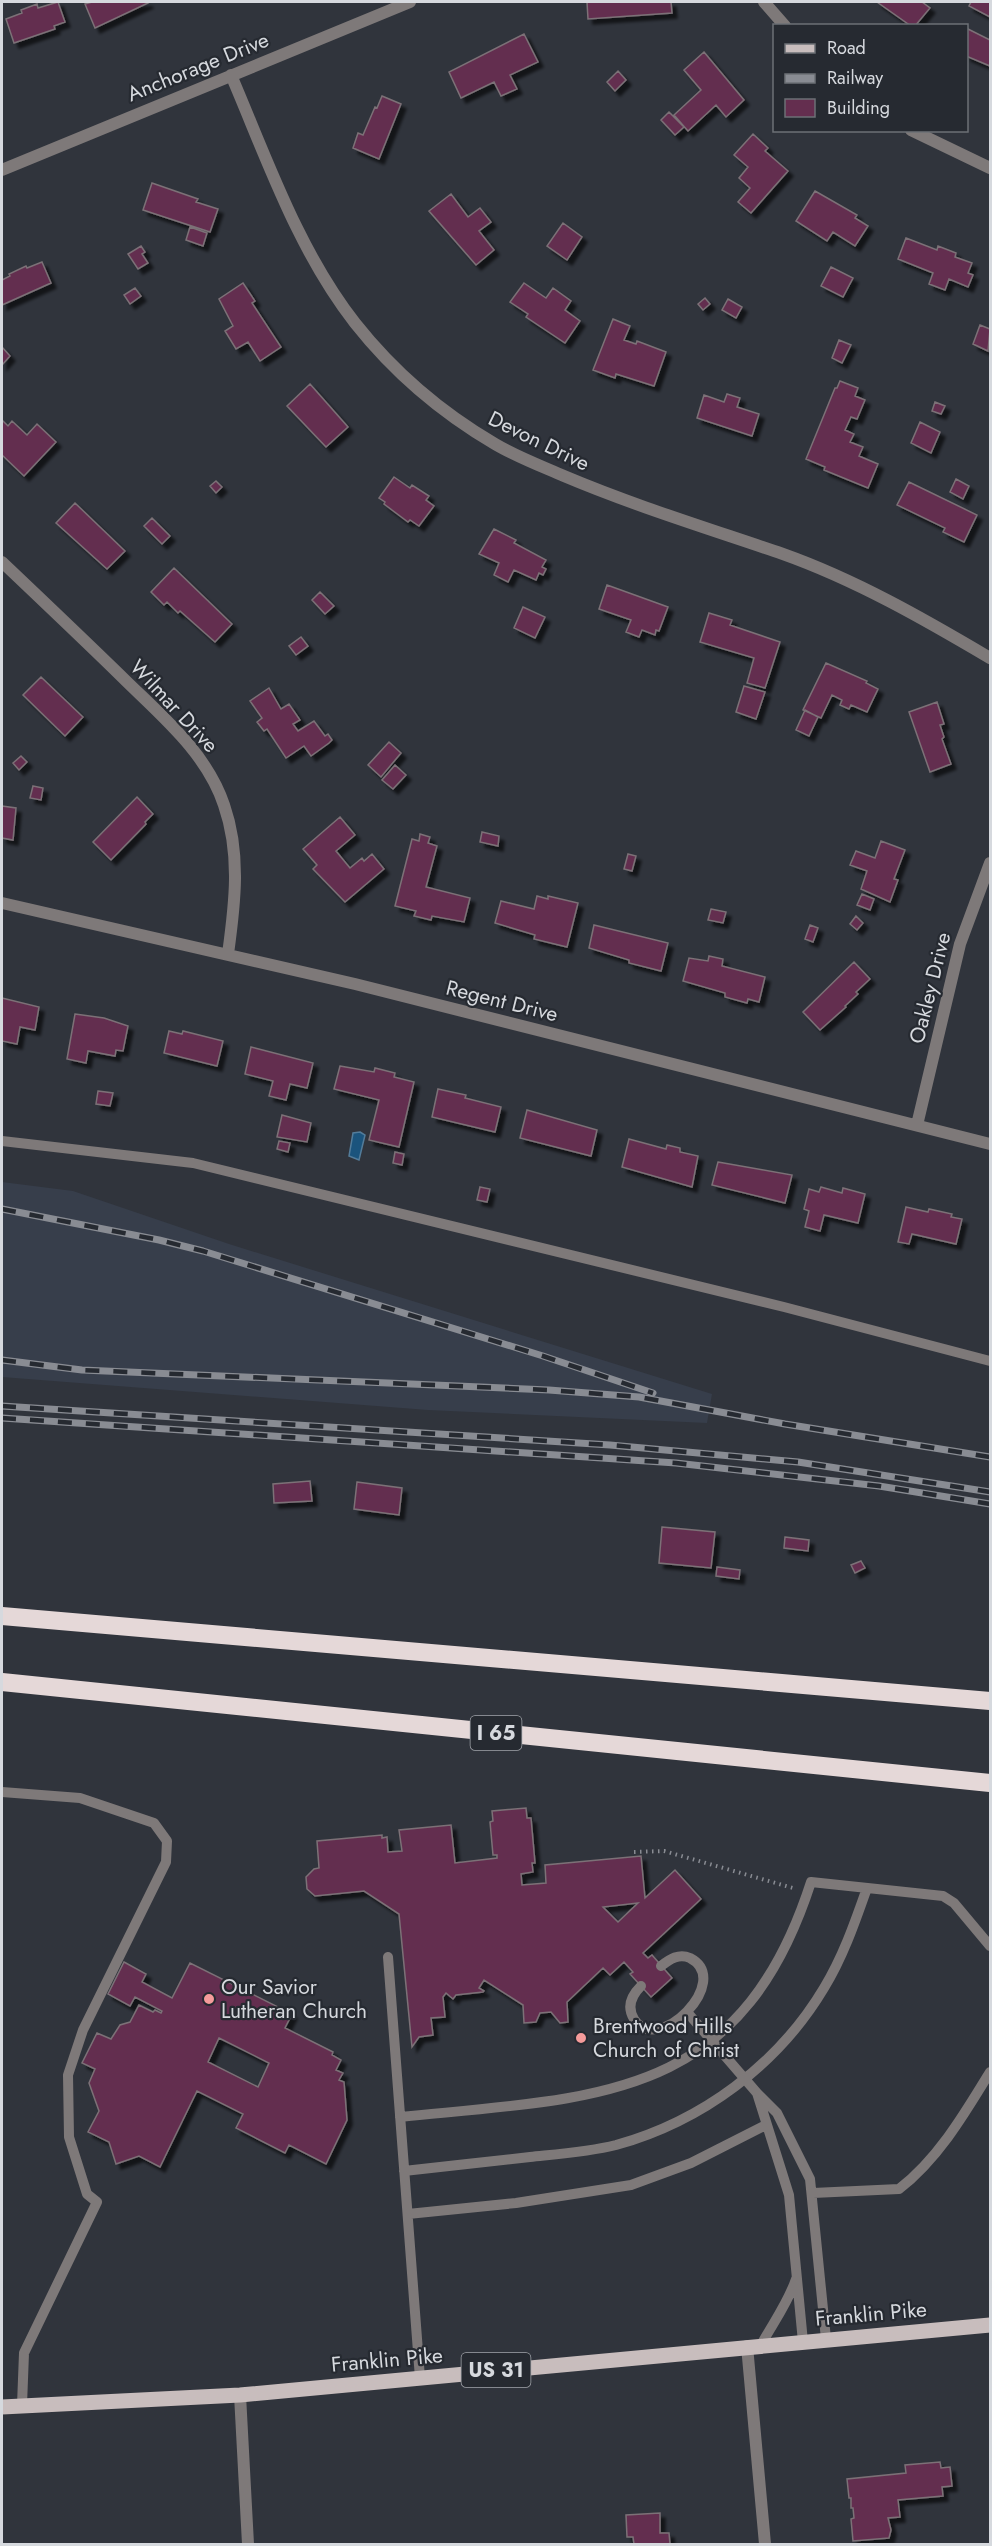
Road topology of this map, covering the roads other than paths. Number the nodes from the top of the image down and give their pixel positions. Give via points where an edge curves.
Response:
1 (410, 2) edge
2 (764, 2) edge
3 (783, 24) edge
4 (231, 75) junction
5 (915, 132) edge
6 (990, 168) edge
7 (2, 170) edge
8 (2, 562) edge
9 (990, 658) edge
10 (990, 863) edge
11 (2, 903) edge
12 (228, 954) junction
13 (917, 1125) junction
14 (2, 1142) edge
15 (990, 1144) edge
16 (990, 1361) edge
17 (2, 1616) edge
18 (2, 1682) edge
19 (990, 1701) edge
20 (990, 1783) edge
21 (2, 1791) edge
22 (867, 1888) junction
23 (990, 1946) edge
24 (388, 1957) dead end
25 (662, 1966) dead end
26 (641, 1986) dead end
27 (687, 2012) junction
28 (712, 2041) junction
29 (990, 2072) edge
30 (746, 2080) junction
31 (757, 2093) junction
32 (400, 2117) junction
33 (766, 2125) junction
34 (404, 2171) junction
35 (813, 2193) junction
36 (408, 2214) junction
37 (797, 2276) junction
38 (990, 2325) edge
39 (826, 2339) junction
40 (803, 2342) junction
41 (754, 2346) junction
42 (420, 2378) junction
43 (240, 2395) junction
44 (22, 2405) junction
45 (2, 2408) edge
46 (248, 2544) edge
47 (765, 2544) edge

1 - 4 street, Anchorage Drive
2 - 3 street
4 - 7 street, Anchorage Drive
4 - 9 street, Devon Drive via 284,200 330,287 384,355 451,415 497,446 582,484 856,585
5 - 6 street
8 - 12 street, Wilmar Drive via 180,734 208,771 224,803 235,854
10 - 13 street, Oakley Drive via 960,944
11 - 12 street, Regent Drive
12 - 13 street, Regent Drive
13 - 15 street, Regent Drive
14 - 16 lane via 193,1163
17 - 19 highway
18 - 20 highway, I 65
21 - 44 lane via 80,1798 153,1823 167,1842 166,1862 82,2030 68,2075 69,2137 87,2194 97,2202 24,2353
22 - 23 lane via 950,1899
22 - 28 lane via 811,1882 778,1962 763,1986
22 - 30 lane via 825,1988 783,2045
24 - 32 lane
25 - 27 lane via 675,1956 692,1959 698,1965 703,1984
26 - 27 lane via 630,2004 633,2018 643,2026 662,2027
27 - 28 lane
28 - 30 lane
28 - 32 lane via 668,2068 613,2090
29 - 35 lane via 955,2127 899,2190
30 - 31 lane
30 - 34 lane via 678,2122 616,2144
31 - 33 lane
31 - 35 lane via 777,2113 791,2136
32 - 34 lane
33 - 36 lane via 691,2163 631,2185 516,2203
33 - 37 lane via 789,2195
34 - 36 lane
35 - 39 lane
36 - 42 lane
37 - 40 lane
37 - 41 lane via 789,2301
38 - 39 main road, Franklin Pike / US 31
39 - 40 main road, Franklin Pike / US 31
40 - 41 main road, Franklin Pike / US 31
41 - 42 main road, Franklin Pike / US 31
41 - 47 street
42 - 43 main road, Franklin Pike / US 31
43 - 44 main road, Franklin Pike / US 31
43 - 46 street
44 - 45 main road, Franklin Pike / US 31

